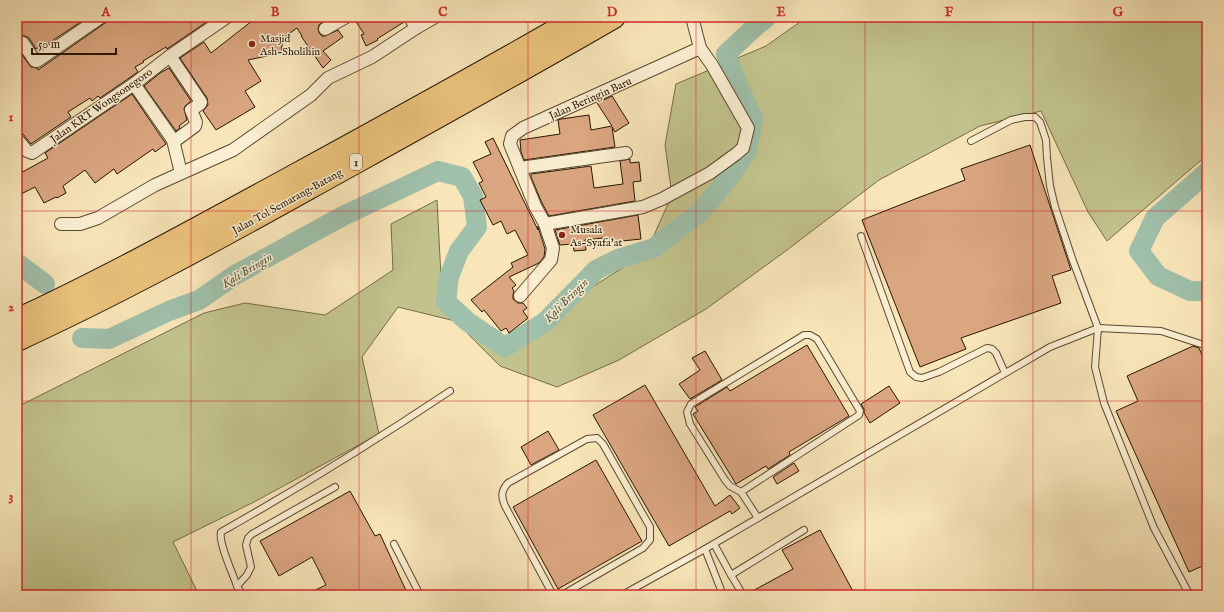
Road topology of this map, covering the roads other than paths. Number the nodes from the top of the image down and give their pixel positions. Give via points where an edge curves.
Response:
1 (101, 17) edge
2 (227, 17) edge
3 (346, 17) edge
4 (435, 17) edge
5 (579, 17) edge
6 (614, 17) edge
7 (692, 17) edge
8 (413, 22) edge
9 (325, 29) dead end
10 (17, 44) edge
11 (700, 48) junction
12 (170, 56) junction
13 (134, 84) junction
14 (17, 139) edge
15 (173, 140) junction
16 (971, 141) dead end
17 (626, 153) dead end
18 (520, 168) junction
19 (181, 173) junction
20 (61, 224) dead end
21 (544, 224) junction
22 (862, 236) dead end
23 (93, 293) junction
24 (520, 296) dead end
25 (44, 318) junction
26 (17, 320) edge
27 (1098, 328) junction
28 (17, 340) edge
29 (1207, 346) edge
30 (1005, 373) junction
31 (450, 391) dead end
32 (335, 486) dead end
33 (741, 492) junction
34 (758, 518) junction
35 (804, 530) dead end
36 (394, 544) dead end
37 (714, 544) junction
38 (705, 549) junction
39 (731, 575) junction
40 (237, 586) junction
41 (242, 595) edge
42 (420, 595) edge
43 (553, 595) edge
44 (562, 595) edge
45 (622, 595) edge
46 (723, 595) edge
47 (743, 595) edge
48 (1192, 595) edge

1 - 10 street via 37,61 23,43
2 - 12 street, Jalan KRT Wongsonegoro
3 - 9 street
4 - 8 street
5 - 23 highway, Jalan Tol Semarang–Batang / 1 via 212,220
6 - 23 highway, Jalan Tol Semarang–Batang / 1 via 221,237
7 - 11 street
8 - 19 street via 372,57 328,78 310,95 233,150
11 - 18 street, Jalan Beringin Baru via 523,128 512,136 510,144
11 - 21 street via 748,128 743,148 710,173 662,199 643,206
12 - 13 street, Jalan KRT Wongsonegoro
12 - 15 street via 201,102 191,111 195,126
13 - 14 street, Jalan KRT Wongsonegoro via 32,153
13 - 15 street
15 - 19 street
16 - 27 lane via 1011,120 1035,117 1040,122 1046,140 1046,158 1054,202
17 - 18 street
18 - 21 street, Jalan Beringin Baru
19 - 20 street via 98,218 80,224
21 - 24 street, Jalan Beringin Baru via 553,248 551,260
22 - 30 lane via 910,372 922,378 987,348 996,353
23 - 25 highway, Jalan Tol Semarang–Batang / 1
25 - 26 highway, Jalan Tol Semarang–Batang / 1
25 - 28 highway, Jalan Tol Semarang–Batang / 1
27 - 29 lane via 1161,331
27 - 30 lane via 1050,347
27 - 48 lane via 1095,366 1104,403 1154,528
30 - 34 lane
31 - 40 lane via 359,450 221,532 222,547
32 - 40 lane via 248,538 246,545 251,567
33 - 33 lane via 725,480 690,424 687,412 691,404 804,335 817,338 860,411 859,416
33 - 34 lane
34 - 37 lane
35 - 39 lane
36 - 42 lane
37 - 38 lane
37 - 39 lane
38 - 45 lane
38 - 46 lane
39 - 47 lane
40 - 41 lane
43 - 44 lane via 505,506 502,499 503,489 508,483 587,439 597,438 603,444 650,527 650,540 643,548

